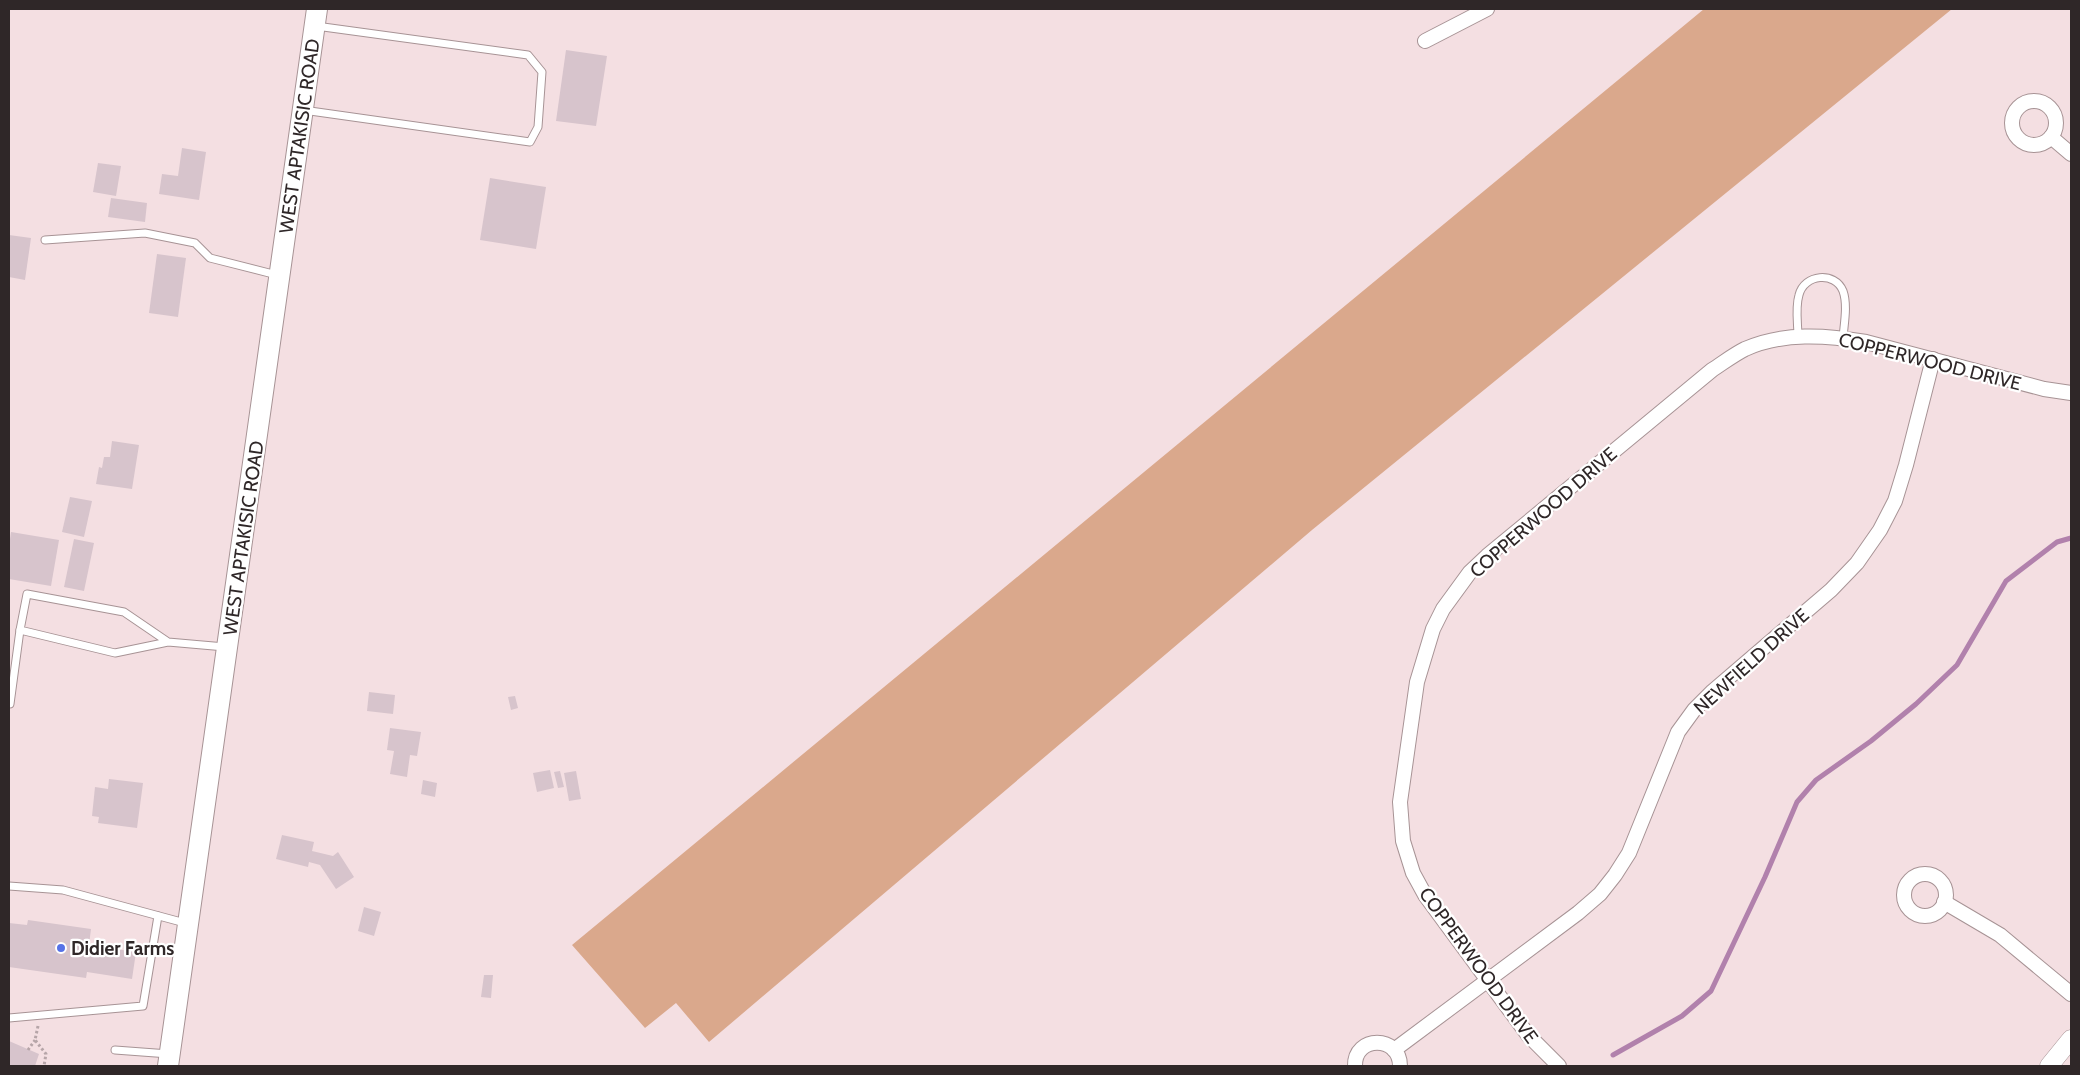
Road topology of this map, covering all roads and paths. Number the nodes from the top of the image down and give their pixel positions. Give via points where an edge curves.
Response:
1 (1487, 9) edge
2 (316, 17) edge
3 (1425, 41) dead end
4 (303, 110) junction
5 (2051, 137) dead end
6 (2071, 154) edge
7 (45, 240) dead end
8 (280, 276) junction
9 (1798, 337) junction
10 (1843, 338) junction
11 (1933, 359) junction
12 (2071, 393) edge
13 (20, 630) junction
14 (168, 642) junction
15 (228, 647) junction
16 (9, 704) edge
17 (9, 886) edge
18 (1944, 902) dead end
19 (158, 916) junction
20 (188, 924) junction
21 (1487, 979) junction
22 (2071, 994) edge
23 (39, 1015) junction
24 (9, 1018) edge
25 (2071, 1039) edge
26 (35, 1040) junction
27 (28, 1050) dead end
28 (115, 1050) dead end
29 (1394, 1050) junction
30 (169, 1060) edge
31 (44, 1066) edge
32 (1355, 1066) edge
33 (1400, 1066) edge
34 (1559, 1066) edge
35 (2048, 1066) edge

1 - 3 street
2 - 4 main road, WEST APTAKISIC ROAD
2 - 4 lane via 528,55 542,72 538,127 530,142
4 - 8 main road, WEST APTAKISIC ROAD
5 - 6 street
7 - 8 lane via 145,233 195,243 210,258
8 - 15 main road, WEST APTAKISIC ROAD
9 - 10 street, COPPERWOOD DRIVE
9 - 10 lane via 1799,294 1811,280 1823,277 1834,281 1843,291
9 - 21 street, COPPERWOOD DRIVE via 1766,342 1744,350 1712,370 1487,556 1470,572 1436,622 1417,682 1400,802 1403,841 1413,873 1425,895
10 - 11 street, COPPERWOOD DRIVE
11 - 12 street, COPPERWOOD DRIVE via 2044,389
11 - 21 street, NEWFIELD DRIVE via 1894,501 1880,530 1857,563 1831,590 1694,710 1678,732 1629,853 1600,894
13 - 14 lane via 115,654
13 - 14 lane via 27,594 124,612
13 - 16 lane
14 - 15 lane
15 - 20 main road, WEST APTAKISIC ROAD
17 - 19 lane via 63,890
18 - 22 street via 2000,936
19 - 20 lane
19 - 23 lane via 143,1006
20 - 30 main road, WEST APTAKISIC ROAD
21 - 29 street, NEWFIELD DRIVE
21 - 34 street, COPPERWOOD DRIVE via 1528,1036
23 - 24 lane
23 - 26 path
25 - 35 street
26 - 27 path
26 - 31 path via 46,1054
28 - 30 lane
29 - 32 street via 1381,1042 1367,1044 1356,1055
29 - 33 street

